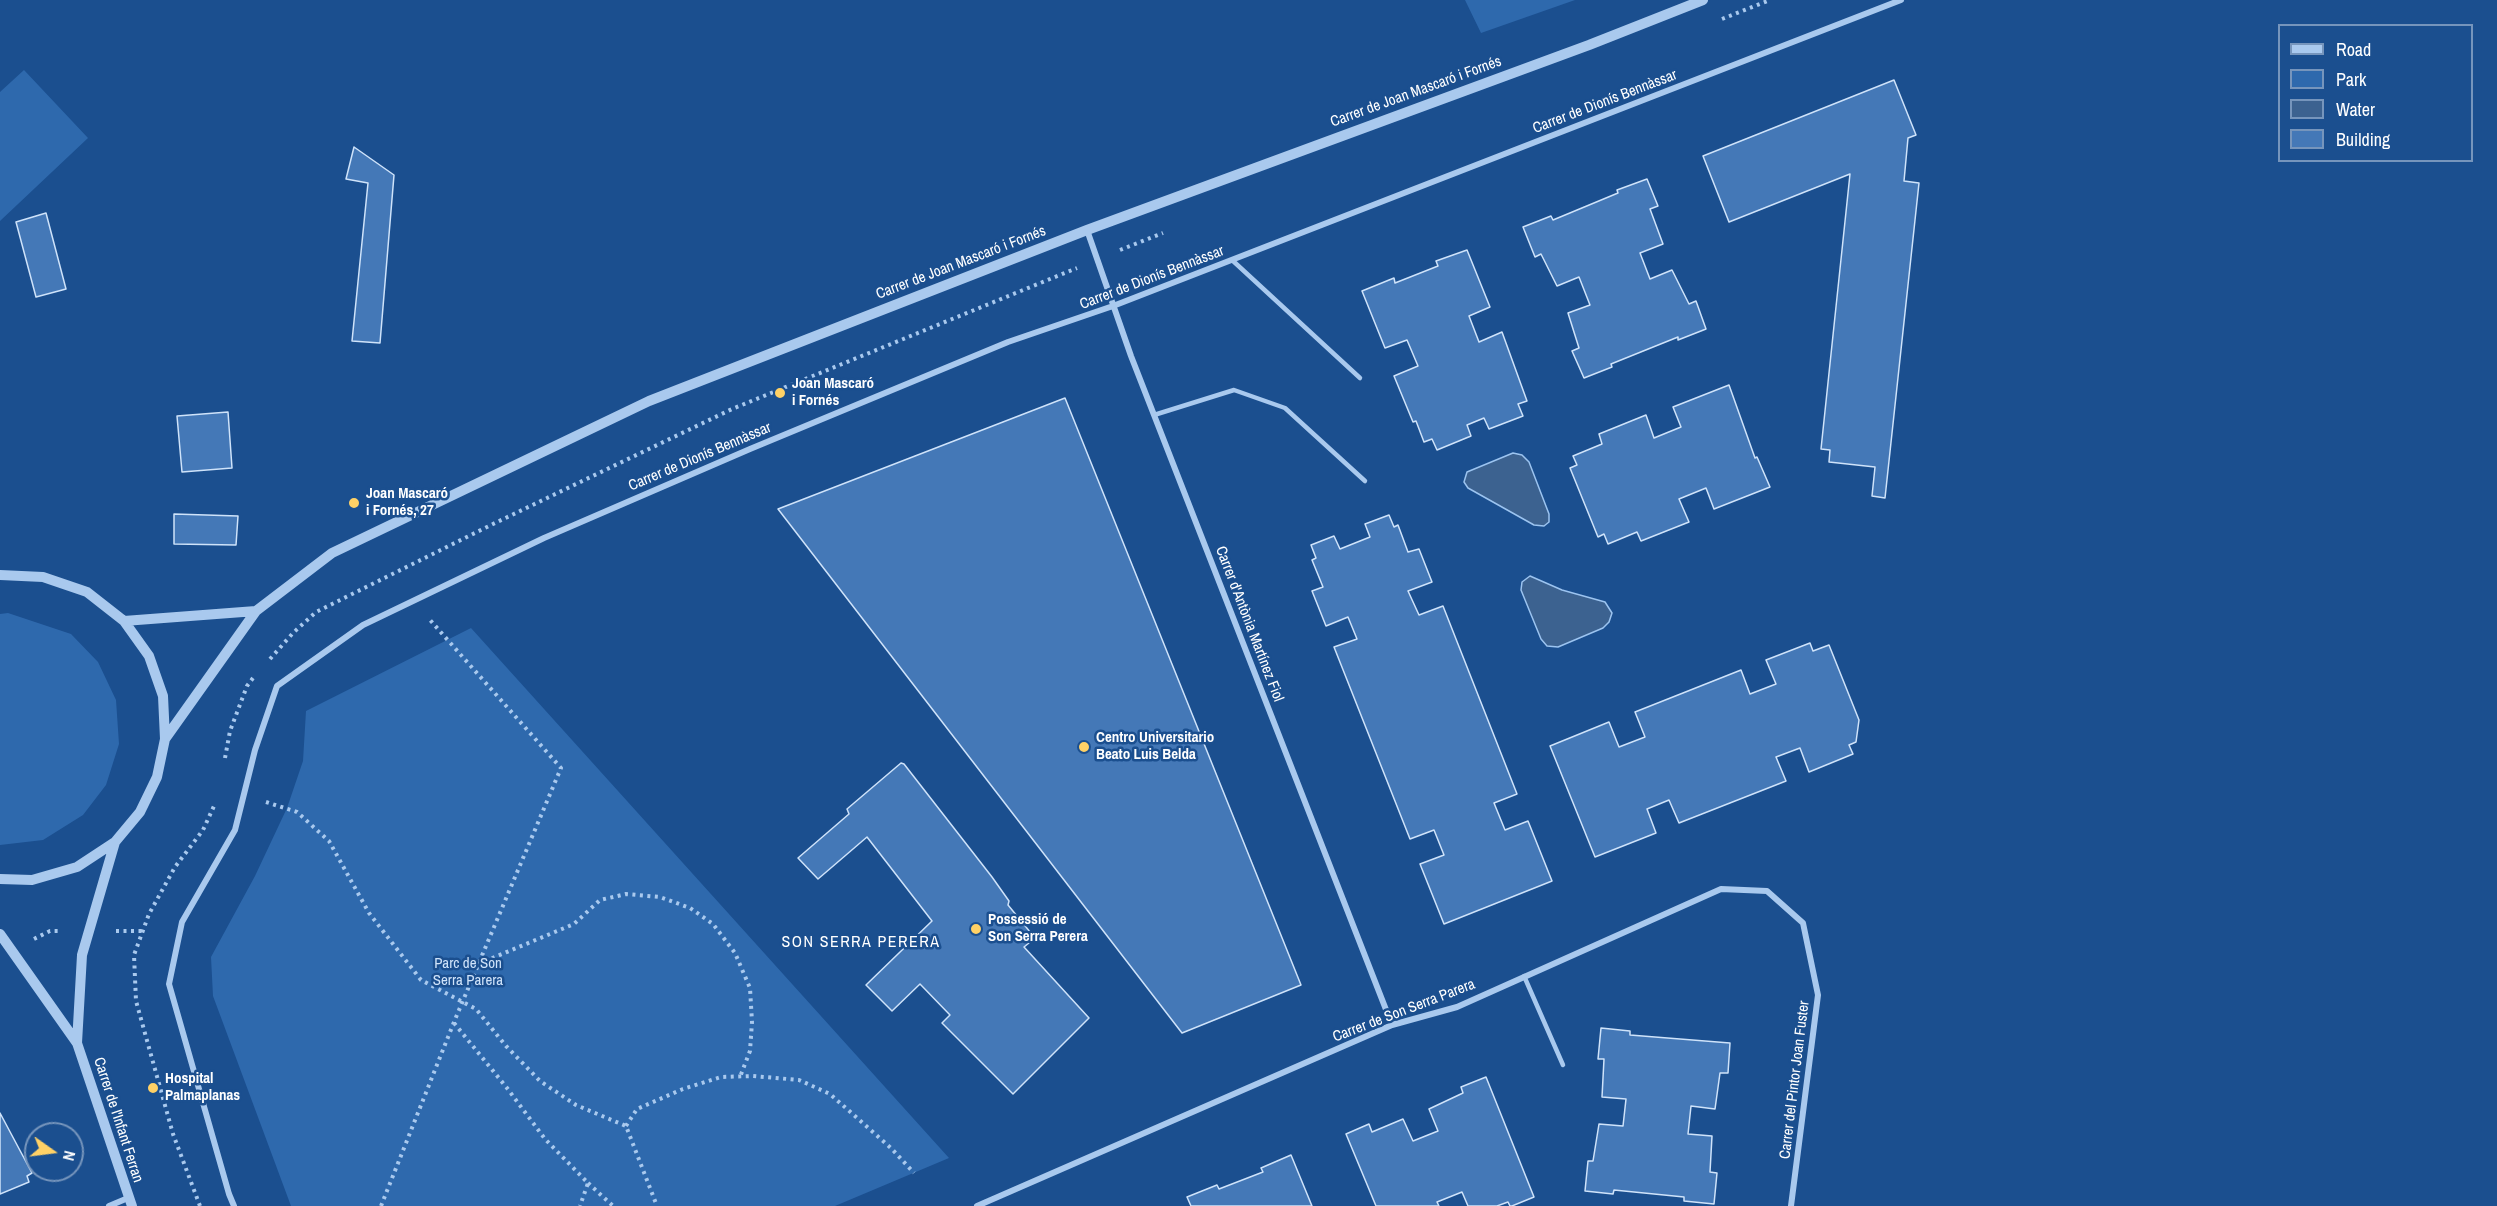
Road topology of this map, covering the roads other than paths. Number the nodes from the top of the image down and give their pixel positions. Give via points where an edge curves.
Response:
1 (1703, 0) edge
2 (1901, 0) edge
3 (1087, 230) junction
4 (1232, 260) junction
5 (1113, 306) junction
6 (1360, 378) dead end
7 (1154, 415) junction
8 (1365, 481) dead end
9 (0, 575) edge
10 (256, 611) junction
11 (124, 621) junction
12 (165, 739) junction
13 (115, 842) junction
14 (0, 879) edge
15 (1803, 923) joint
16 (0, 934) edge
17 (1524, 975) junction
18 (1392, 1025) junction
19 (77, 1043) junction
20 (1563, 1065) dead end
21 (130, 1202) edge
22 (109, 1206) edge
23 (234, 1206) edge
24 (977, 1206) edge
25 (1791, 1206) edge

1 - 3 street, Carrer de Joan Mascaró i Fornés
2 - 4 street, Carrer de Dionís Bennàssar
3 - 5 street, Carrer d'Antònia Martínez Fiol
3 - 10 street, Carrer de Joan Mascaró i Fornés via 649,401 332,553
4 - 5 street, Carrer de Dionís Bennàssar
4 - 6 lane
5 - 7 street, Carrer d'Antònia Martínez Fiol
5 - 23 street, Carrer de Dionís Bennàssar via 1008,342 544,538 363,625 277,686 255,750 235,830 182,922 169,984
7 - 8 lane via 1234,390 1285,408
7 - 18 street, Carrer d'Antònia Martínez Fiol
9 - 11 street via 43,577 87,592
10 - 11 street
10 - 12 street, Carrer de Joan Mascaró i Fornés
11 - 12 street via 148,656 163,696
12 - 13 street via 157,777 145,803
13 - 14 street via 77,867 32,880
13 - 19 street via 82,955
15 - 17 street, Carrer de Son Serra Parera via 1767,891 1721,890
15 - 25 street, Carrer del Pintor Joan Fuster via 1818,995
16 - 19 street
17 - 18 street, Carrer de Son Serra Parera via 1457,1007
17 - 20 lane
18 - 24 street, Carrer de Son Serra Parera
19 - 21 street, Carrer de l'Infant Ferran
21 - 22 street

